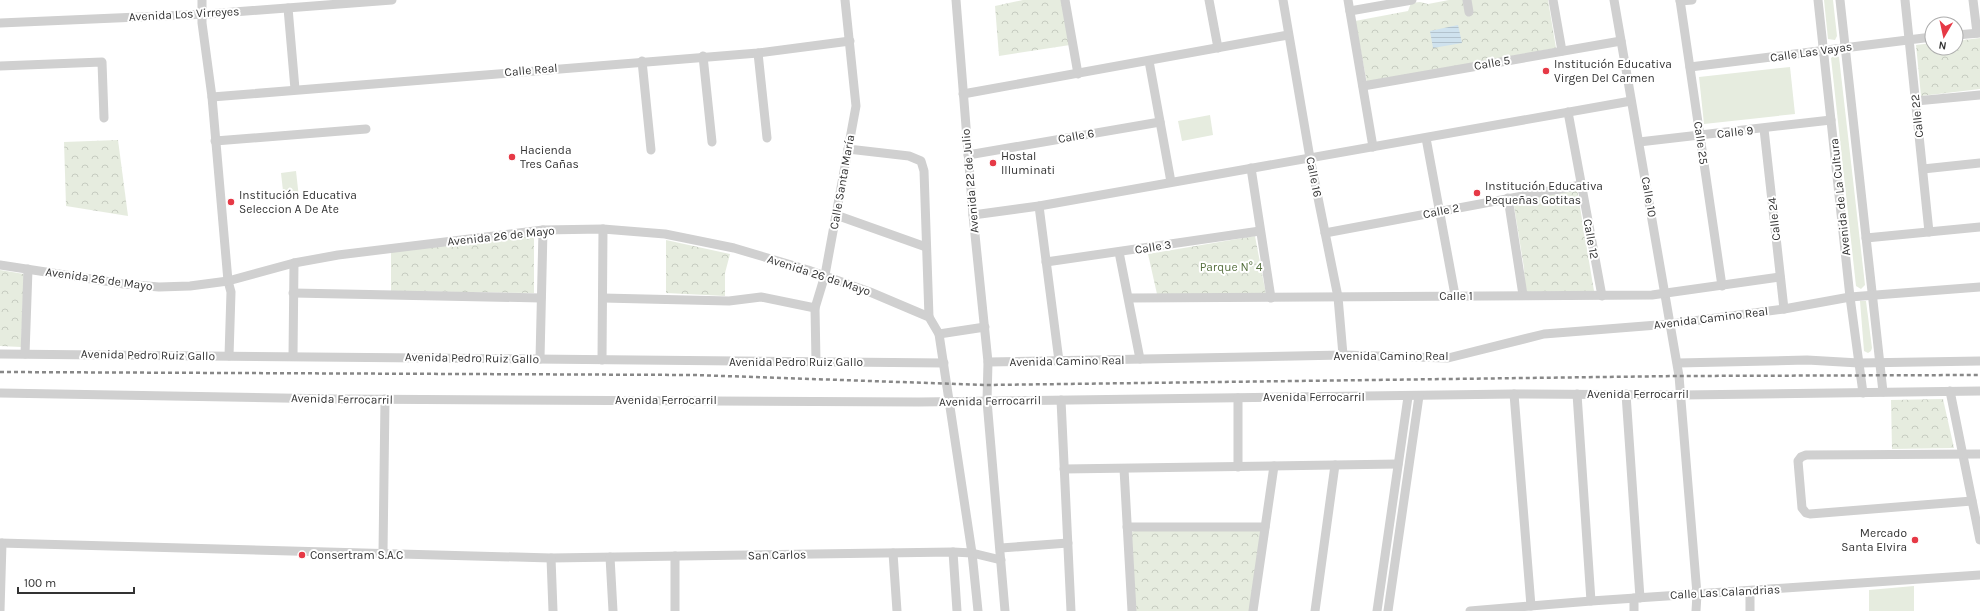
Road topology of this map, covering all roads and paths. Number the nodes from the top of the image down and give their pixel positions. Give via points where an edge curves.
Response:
1 (202, 0) edge
2 (392, 0) edge
3 (845, 0) edge
4 (956, 0) edge
5 (1065, 0) edge
6 (1209, 0) edge
7 (1283, 0) edge
8 (1348, 0) edge
9 (1412, 0) edge
10 (1467, 0) edge
11 (1552, 0) edge
12 (1614, 0) edge
13 (1692, 0) edge
14 (1818, 0) edge
15 (1840, 0) edge
16 (1905, 0) edge
17 (1973, 0) edge
18 (357, 1) edge
19 (1680, 1) edge
20 (288, 8) junction
21 (1350, 11) junction
22 (1469, 12) dead end
23 (201, 14) junction
24 (0, 23) edge
25 (1978, 33) edge
26 (1964, 34) edge
27 (1288, 35) junction
28 (1924, 38) edge
29 (1909, 39) junction
30 (850, 41) junction
31 (1621, 41) junction
32 (1845, 47) junction
33 (1218, 48) junction
34 (1824, 50) junction
35 (1562, 51) junction
36 (758, 52) junction
37 (704, 56) junction
38 (642, 61) junction
39 (1148, 61) junction
40 (0, 66) edge
41 (1690, 67) junction
42 (1078, 74) junction
43 (1363, 86) junction
44 (295, 89) junction
45 (963, 94) junction
46 (1980, 94) edge
47 (212, 97) junction
48 (1631, 101) junction
49 (1916, 101) junction
50 (1568, 112) junction
51 (104, 118) dead end
52 (1831, 120) junction
53 (1160, 122) junction
54 (366, 129) dead end
55 (1764, 129) junction
56 (1700, 135) junction
57 (767, 138) dead end
58 (1426, 138) junction
59 (215, 141) junction
60 (712, 142) dead end
61 (1640, 142) junction
62 (1373, 147) junction
63 (848, 149) junction
64 (651, 150) dead end
65 (968, 155) junction
66 (1310, 158) junction
67 (1980, 163) edge
68 (1251, 168) junction
69 (1923, 169) junction
70 (1171, 182) junction
71 (1581, 185) junction
72 (1508, 198) junction
73 (1039, 206) junction
74 (1440, 211) junction
75 (836, 215) junction
76 (973, 215) junction
77 (1980, 227) edge
78 (604, 229) junction
79 (543, 230) junction
80 (1260, 231) junction
81 (1930, 232) junction
82 (1325, 233) junction
83 (1866, 238) junction
84 (926, 247) junction
85 (1119, 252) junction
86 (1046, 262) junction
87 (294, 263) junction
88 (0, 265) edge
89 (28, 269) junction
90 (826, 275) junction
91 (1780, 277) junction
92 (228, 281) junction
93 (1722, 286) junction
94 (1980, 287) edge
95 (293, 293) junction
96 (1665, 294) junction
97 (1455, 295) junction
98 (1523, 295) junction
99 (1872, 295) junction
100 (1602, 296) junction
101 (1338, 297) junction
102 (1850, 297) junction
103 (542, 298) junction
104 (604, 298) junction
105 (1129, 298) junction
106 (1271, 298) junction
107 (815, 308) junction
108 (1784, 309) junction
109 (929, 317) junction
110 (1670, 324) junction
111 (985, 327) junction
112 (939, 334) junction
113 (0, 354) edge
114 (25, 354) junction
115 (1343, 355) junction
116 (229, 356) junction
117 (293, 356) junction
118 (540, 359) junction
119 (1140, 359) junction
120 (602, 360) junction
121 (1058, 360) junction
122 (1980, 361) edge
123 (816, 362) junction
124 (988, 362) junction
125 (944, 363) junction
126 (1678, 363) junction
127 (1859, 363) junction
128 (1880, 363) junction
129 (1980, 390) edge
130 (1950, 391) junction
131 (1883, 392) junction
132 (1863, 393) junction
133 (0, 394) edge
134 (1514, 394) junction
135 (1577, 394) junction
136 (1626, 394) junction
137 (1682, 395) junction
138 (1419, 396) junction
139 (1408, 397) junction
140 (1238, 398) junction
141 (385, 399) junction
142 (1061, 400) junction
143 (950, 401) junction
144 (987, 401) junction
145 (1962, 454) junction
146 (1980, 454) edge
147 (1398, 464) junction
148 (1335, 465) junction
149 (1274, 466) junction
150 (1238, 467) junction
151 (1124, 468) junction
152 (1064, 470) junction
153 (1972, 501) junction
154 (1265, 526) junction
155 (1127, 527) junction
156 (1980, 540) edge
157 (1, 543) edge
158 (1068, 543) junction
159 (1000, 548) junction
160 (953, 552) junction
161 (383, 553) junction
162 (893, 553) junction
163 (972, 553) junction
164 (675, 556) junction
165 (610, 557) junction
166 (551, 558) junction
167 (1001, 560) junction
168 (1980, 575) edge
169 (1750, 592) junction
170 (1697, 594) junction
171 (1637, 598) junction
172 (1591, 601) junction
173 (1531, 606) junction
174 (1572, 607) edge
175 (1513, 609) edge
176 (0, 611) edge
177 (553, 611) edge
178 (613, 611) edge
179 (675, 611) edge
180 (897, 611) edge
181 (957, 611) edge
182 (978, 611) edge
183 (1005, 611) edge
184 (1071, 611) edge
185 (1132, 611) edge
186 (1253, 611) edge
187 (1315, 611) edge
188 (1377, 611) edge
189 (1388, 611) edge
190 (1470, 611) edge
191 (1634, 611) edge
192 (1696, 611) edge
193 (1750, 611) edge

1 - 23 street
2 - 18 street, Avenida Los Virreyes
3 - 30 street, Calle Santa María
4 - 45 street, Avenida 22 de Julio
5 - 42 street
6 - 33 street
7 - 27 street, Calle 16
8 - 21 street
9 - 21 street
10 - 22 street
11 - 35 street
12 - 31 street, Calle 10
13 - 19 street
14 - 34 street, Avenida de La Cultura
15 - 32 street, Avenida de La Cultura
16 - 29 street, Calle 22
17 - 25 street
18 - 20 street, Avenida Los Virreyes
19 - 41 street, Calle 25
20 - 23 street, Avenida Los Virreyes
20 - 44 street
21 - 43 street
23 - 24 street, Avenida Los Virreyes
23 - 47 street
25 - 26 street
27 - 33 street
27 - 66 street, Calle 16
28 - 29 street, Calle Las Vayas
29 - 32 street, Calle Las Vayas
29 - 49 street, Calle 22
30 - 36 street, Calle Real
30 - 63 street, Calle Santa María via 856,106
31 - 35 street, Calle 5
31 - 48 street, Calle 10
32 - 34 street, Calle Las Vayas
32 - 83 street, Avenida de La Cultura
33 - 39 street
34 - 41 street, Calle Las Vayas
34 - 52 street, Avenida de La Cultura
35 - 43 street, Calle 5
36 - 37 street, Calle Real
36 - 57 street
37 - 38 street, Calle Real
37 - 60 street
38 - 44 street, Calle Real
38 - 64 street
39 - 42 street
39 - 53 street
40 - 51 street via 102,62
41 - 56 street, Calle 25
42 - 45 street
43 - 62 street
44 - 47 street, Calle Real
45 - 65 street, Avenida 22 de Julio
46 - 49 street
47 - 59 street
48 - 50 street
48 - 61 street, Calle 10
49 - 69 street, Calle 22
50 - 58 street
50 - 71 street, Calle 12
52 - 55 street, Calle 9
52 - 102 street, Avenida de La Cultura
53 - 65 street, Calle 6
53 - 70 street
54 - 59 street
55 - 56 street, Calle 9
55 - 91 street, Calle 24
56 - 61 street, Calle 9
56 - 93 street, Calle 25
58 - 62 street
58 - 74 street
59 - 92 street
61 - 96 street, Calle 10
62 - 66 street
63 - 75 street, Calle Santa María
63 - 84 street via 909,156 921,161 924,171
65 - 76 street, Avenida 22 de Julio
66 - 68 street
66 - 82 street, Calle 16
67 - 69 street
68 - 70 street
68 - 80 street
69 - 81 street, Calle 22
70 - 73 street
71 - 72 street, Calle 2
71 - 100 street, Calle 12
72 - 74 street, Calle 2
72 - 98 street
73 - 76 street
73 - 86 street
74 - 82 street, Calle 2
74 - 97 street
75 - 84 street
75 - 90 street, Calle Santa María
76 - 111 street, Avenida 22 de Julio
77 - 81 street
78 - 79 street, Avenida 26 de Mayo
78 - 90 street, Avenida 26 de Mayo via 665,234 726,246
78 - 104 street
79 - 87 street, Avenida 26 de Mayo via 338,255
79 - 103 street
80 - 85 street, Calle 3
80 - 106 street
81 - 83 street
82 - 101 street, Calle 16
83 - 99 street, Avenida de La Cultura
84 - 109 street
85 - 86 street, Calle 3
85 - 105 street
86 - 121 street
87 - 92 street, Avenida 26 de Mayo
87 - 95 street
88 - 89 street, Avenida 26 de Mayo
89 - 92 street, Avenida 26 de Mayo via 159,287
89 - 114 street
90 - 107 street, Calle Santa María
90 - 109 street, Avenida 26 de Mayo
91 - 93 street, Calle 1
91 - 108 street, Calle 24
92 - 116 street via 231,292
93 - 96 street, Calle 1
94 - 99 street, Avenida Camino Real
95 - 103 street
95 - 117 street
96 - 100 street, Calle 1
96 - 110 street, Calle 10
97 - 98 street, Calle 1
97 - 101 street, Calle 1
98 - 100 street, Calle 1
99 - 102 street, Avenida Camino Real
99 - 128 street, Avenida de La Cultura
101 - 106 street, Calle 1
101 - 115 street, Calle 16
102 - 108 street, Avenida Camino Real
102 - 127 street, Avenida de La Cultura
103 - 118 street
104 - 107 street via 729,301 761,297
104 - 120 street
105 - 106 street, Calle 1
105 - 119 street
107 - 123 street, Calle Santa María
108 - 110 street, Avenida Camino Real
109 - 112 street
110 - 115 street, Avenida Camino Real via 1544,334 1448,358
110 - 126 street, Calle 10
111 - 112 street
111 - 124 street, Avenida 22 de Julio
112 - 125 street
113 - 114 street, Avenida Pedro Ruiz Gallo
114 - 116 street, Avenida Pedro Ruiz Gallo
115 - 119 street, Avenida Camino Real
116 - 117 street, Avenida Pedro Ruiz Gallo
117 - 118 street, Avenida Pedro Ruiz Gallo
118 - 120 street, Avenida Pedro Ruiz Gallo
119 - 121 street, Avenida Camino Real
120 - 123 street, Avenida Pedro Ruiz Gallo
121 - 124 street, Avenida Camino Real
122 - 128 street
123 - 125 street, Avenida Pedro Ruiz Gallo
124 - 144 street, Avenida 22 de Julio
125 - 143 street
126 - 127 street via 1807,360
126 - 137 street, Calle 10
127 - 128 street
127 - 132 street, Avenida de La Cultura
128 - 131 street, Avenida de La Cultura
129 - 130 street, Avenida Ferrocarril
130 - 131 street, Avenida Ferrocarril
130 - 145 street
131 - 132 street, Avenida Ferrocarril
132 - 137 street, Avenida Ferrocarril
133 - 141 street, Avenida Ferrocarril
134 - 135 street, Avenida Ferrocarril
134 - 138 street, Avenida Ferrocarril
134 - 173 street
135 - 136 street, Avenida Ferrocarril
135 - 172 street
136 - 137 street, Avenida Ferrocarril
136 - 171 street
137 - 170 street, Calle 10
138 - 139 street, Avenida Ferrocarril
138 - 189 street
139 - 140 street, Avenida Ferrocarril
139 - 147 street
140 - 142 street, Avenida Ferrocarril
140 - 150 street
141 - 143 street, Avenida Ferrocarril
141 - 161 street
142 - 144 street, Avenida Ferrocarril
142 - 152 street
143 - 144 street, Avenida Ferrocarril
143 - 163 street
144 - 159 street, Avenida 22 de Julio
145 - 146 street
145 - 153 street
145 - 153 street via 1806,455 1798,461 1802,508 1810,514
147 - 148 street
147 - 188 street
148 - 149 street
148 - 187 street
149 - 150 street
149 - 154 street
150 - 151 street
151 - 152 street
151 - 155 street
152 - 158 street
153 - 156 street
154 - 155 street
154 - 186 street
155 - 185 street
157 - 161 street, San Carlos
157 - 176 street
158 - 159 street
158 - 184 street
159 - 167 street, Avenida 22 de Julio
160 - 162 street, San Carlos
160 - 163 street, San Carlos
160 - 181 street
161 - 166 street, San Carlos
162 - 164 street, San Carlos
162 - 180 street
163 - 167 street, San Carlos
163 - 182 street
164 - 165 street, San Carlos
164 - 179 street
165 - 166 street, San Carlos
165 - 178 street
166 - 177 street
167 - 183 street, Avenida 22 de Julio
168 - 169 street, Calle Las Calandrias
169 - 170 street, Calle Las Calandrias
169 - 193 street
170 - 171 street, Calle Las Calandrias
170 - 192 street, Calle 10
171 - 172 street, Calle Las Calandrias
171 - 191 street
172 - 174 street, Calle Las Calandrias
173 - 174 street, Calle Las Calandrias
173 - 175 street, Calle Las Calandrias
175 - 190 street, Calle Las Calandrias

